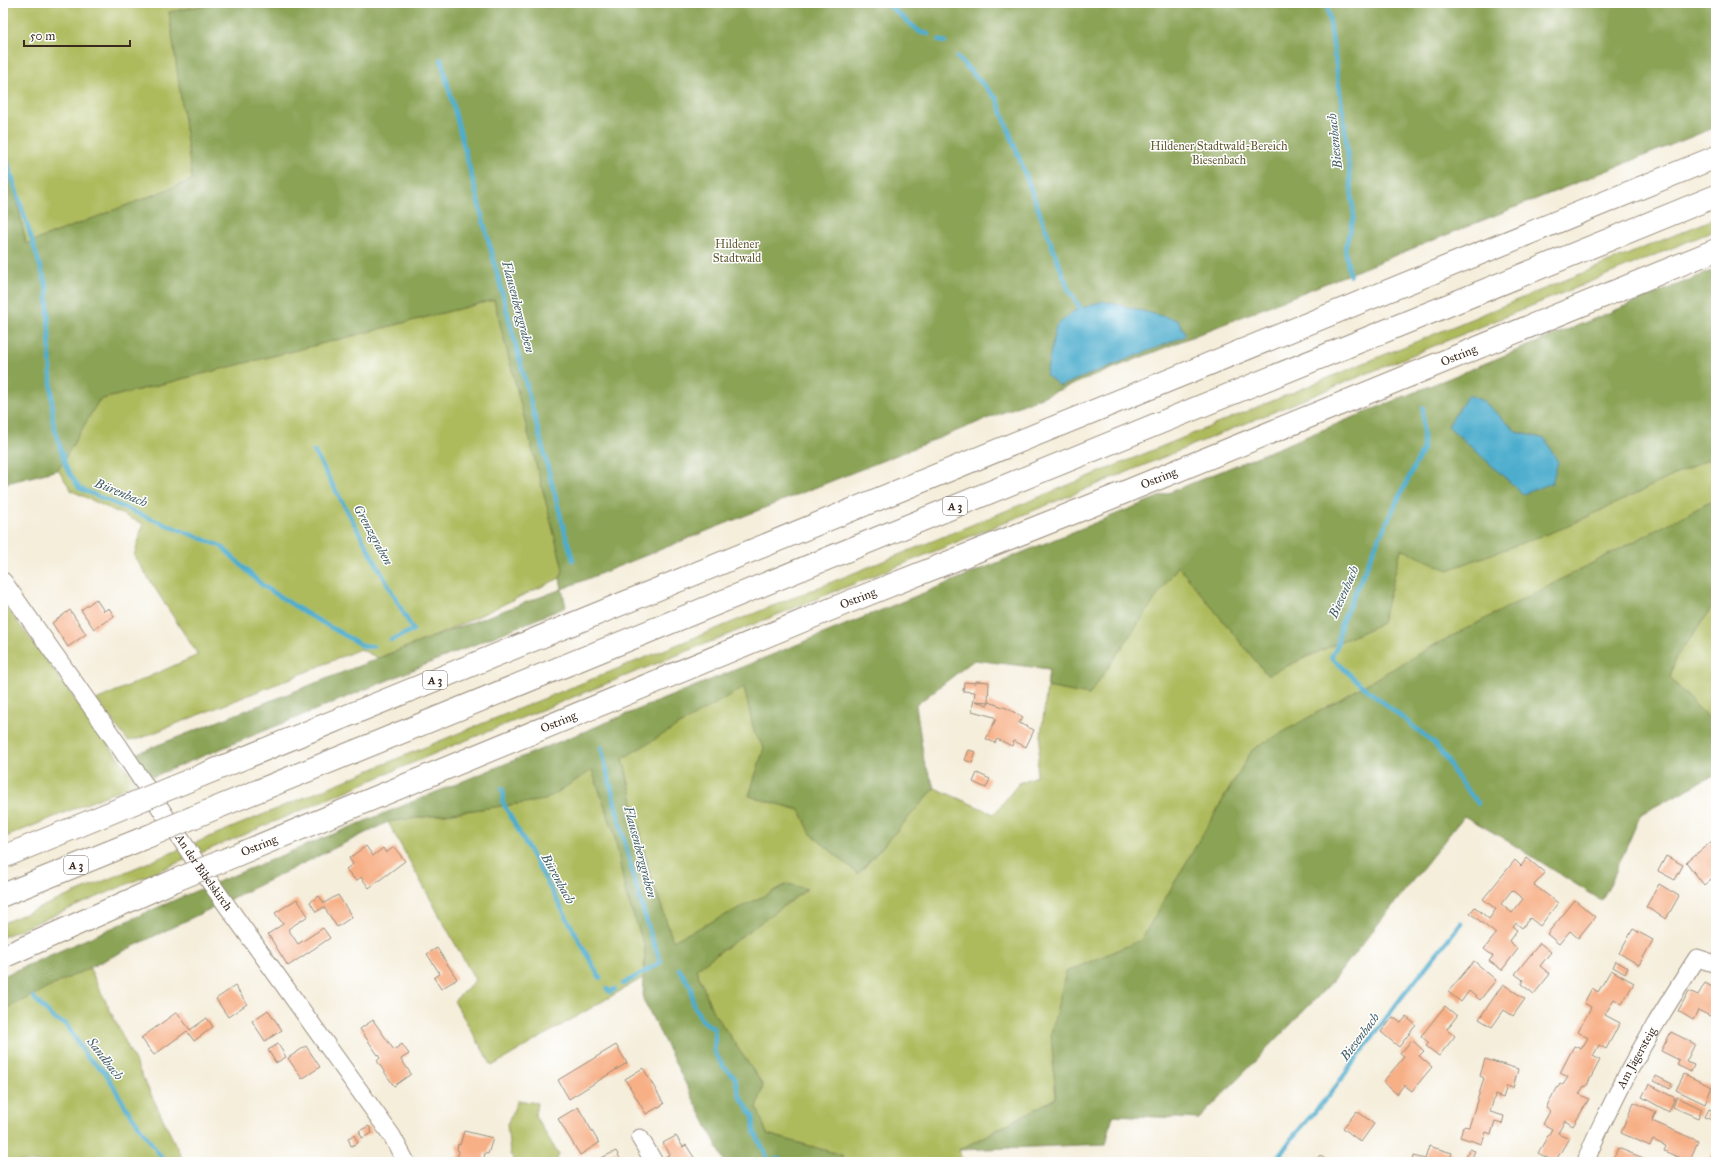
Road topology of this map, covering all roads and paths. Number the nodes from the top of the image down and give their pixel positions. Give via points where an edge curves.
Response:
1 (1716, 157) edge
2 (1716, 196) edge
3 (1716, 250) edge
4 (3, 581) edge
5 (3, 857) edge
6 (3, 895) edge
7 (3, 957) edge
8 (1715, 962) edge
9 (640, 1138) dead end
10 (406, 1162) edge
11 (654, 1162) edge
12 (1586, 1162) edge

1 - 5 main road, A 3, bridge
2 - 6 main road, A 3, bridge
3 - 7 main road, Ostring, bridge via 832,609 176,880
4 - 10 street, An der Bibelskirch via 119,746 200,868 392,1136
8 - 12 street, Am Jägersteig via 1697,958 1658,1018 1624,1078
9 - 11 street

